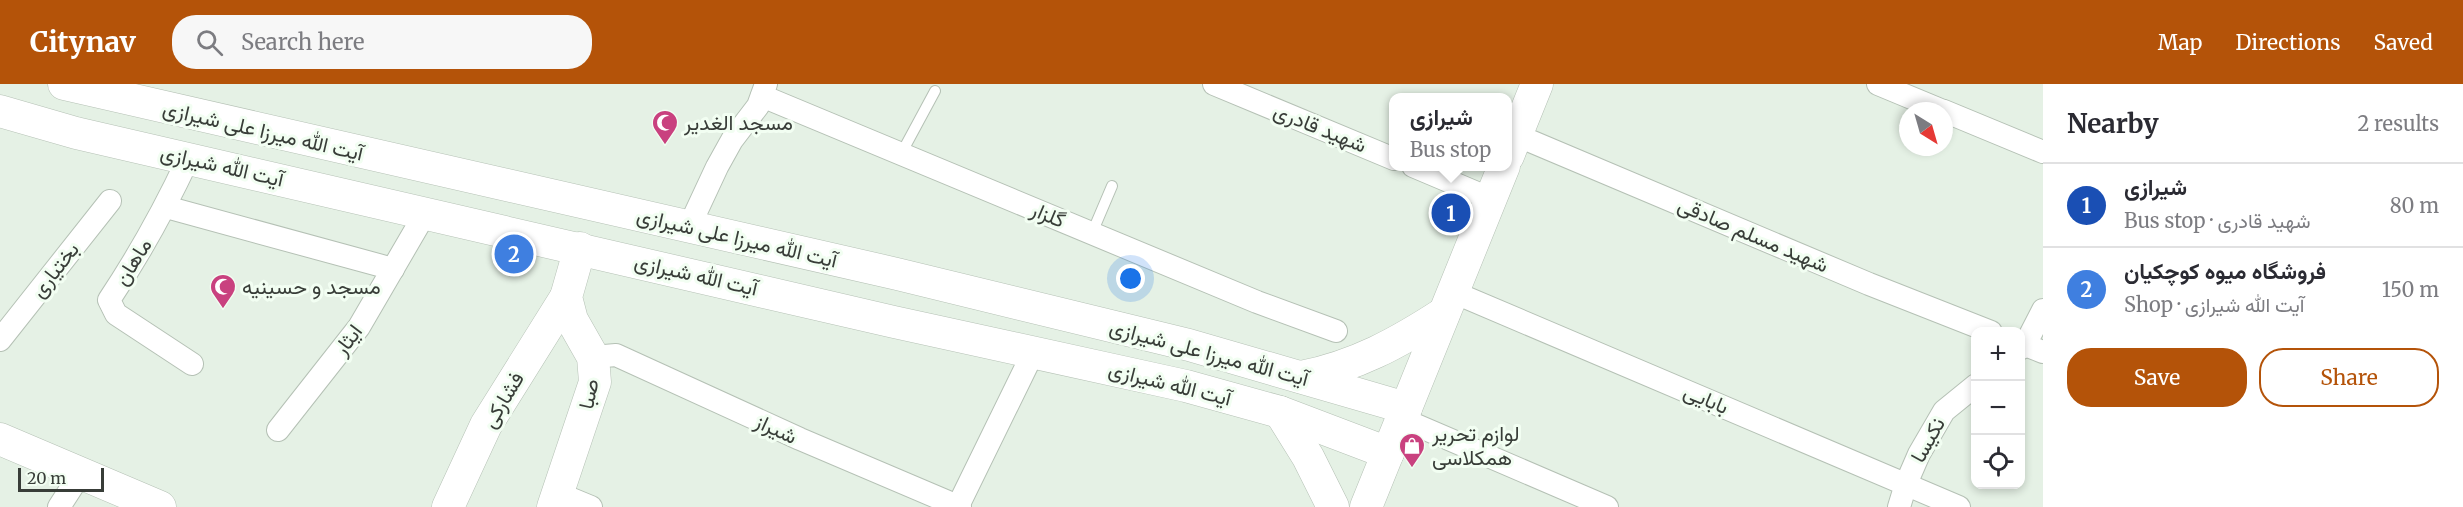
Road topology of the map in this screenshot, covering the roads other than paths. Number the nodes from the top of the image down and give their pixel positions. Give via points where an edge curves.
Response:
1 (64, 84) edge
2 (1214, 84) edge
3 (1537, 84) edge
4 (1878, 84) edge
5 (764, 90) edge
6 (118, 91) edge
7 (935, 91) dead end
8 (1921, 102) edge
9 (1, 113) edge
10 (1953, 115) edge
11 (1512, 146) edge
12 (2043, 152) edge
13 (901, 154) junction
14 (1389, 157) edge
15 (188, 159) junction
16 (1425, 171) edge
17 (1502, 171) edge
18 (1112, 186) dead end
19 (1491, 199) junction
20 (110, 201) dead end
21 (166, 207) junction
22 (426, 212) junction
23 (689, 227) junction
24 (1092, 233) junction
25 (580, 248) junction
26 (393, 269) junction
27 (566, 297) junction
28 (1449, 303) junction
29 (2043, 310) edge
30 (1978, 327) edge
31 (1336, 331) dead end
32 (0, 340) edge
33 (2027, 347) edge
34 (1033, 353) junction
35 (593, 357) junction
36 (1238, 359) junction
37 (192, 364) dead end
38 (1300, 378) junction
39 (1971, 389) edge
40 (1225, 397) junction
41 (1280, 412) junction
42 (1404, 414) junction
43 (278, 430) dead end
44 (0, 439) edge
45 (1388, 453) junction
46 (81, 474) junction
47 (1906, 484) junction
48 (555, 500) edge
49 (59, 507) edge
50 (160, 507) edge
51 (448, 507) edge
52 (591, 507) edge
53 (959, 507) edge
54 (1333, 507) edge
55 (1366, 507) edge
56 (1607, 507) edge
57 (1899, 507) edge
58 (1959, 507) edge

1 - 6 street, آیت الله میرزا علی شیرازی
2 - 14 street, شهید قادری
3 - 11 street
4 - 8 street
5 - 13 street, گلزار
5 - 23 street via 758,106 717,166
6 - 23 street, آیت الله میرزا علی شیرازی
7 - 13 lane
9 - 15 street, آیت الله شیرازی
10 - 12 street
11 - 30 street, شهید مسلم صادقی
13 - 24 street, گلزار
15 - 21 street, ماهان
15 - 22 street, آیت الله شیرازی
16 - 19 street
17 - 19 street
18 - 24 lane
19 - 28 street
20 - 32 street, بختیاری
21 - 26 street
21 - 37 street, ماهان via 109,300 116,314
22 - 25 street, آیت الله شیرازی
22 - 26 street, ایثار
23 - 36 street, آیت الله میرزا علی شیرازی
24 - 31 street, گلزار
25 - 27 street
25 - 34 street, آیت الله شیرازی
26 - 43 street, ایثار via 359,327
27 - 35 street, صبا via 572,320
27 - 51 street, فشارکی via 486,425
28 - 38 street via 1402,340 1336,370
28 - 42 street
28 - 47 street, بابایی
29 - 33 street
34 - 40 street, آیت الله شیرازی
34 - 53 street
35 - 48 street, صبا via 596,382
35 - 53 street, شیراز via 616,355 800,440
36 - 38 street, آیت الله میرزا علی شیرازی
36 - 40 street
38 - 42 street, آیت الله میرزا علی شیرازی
39 - 47 street, نکیسا via 1944,411
40 - 41 street, آیت الله شیرازی
41 - 45 street, آیت الله شیرازی
41 - 54 street
42 - 45 street
42 - 56 street
44 - 46 street
45 - 55 street
46 - 49 street
46 - 50 street
47 - 57 street, نکیسا
47 - 58 street, بابایی
48 - 52 street

